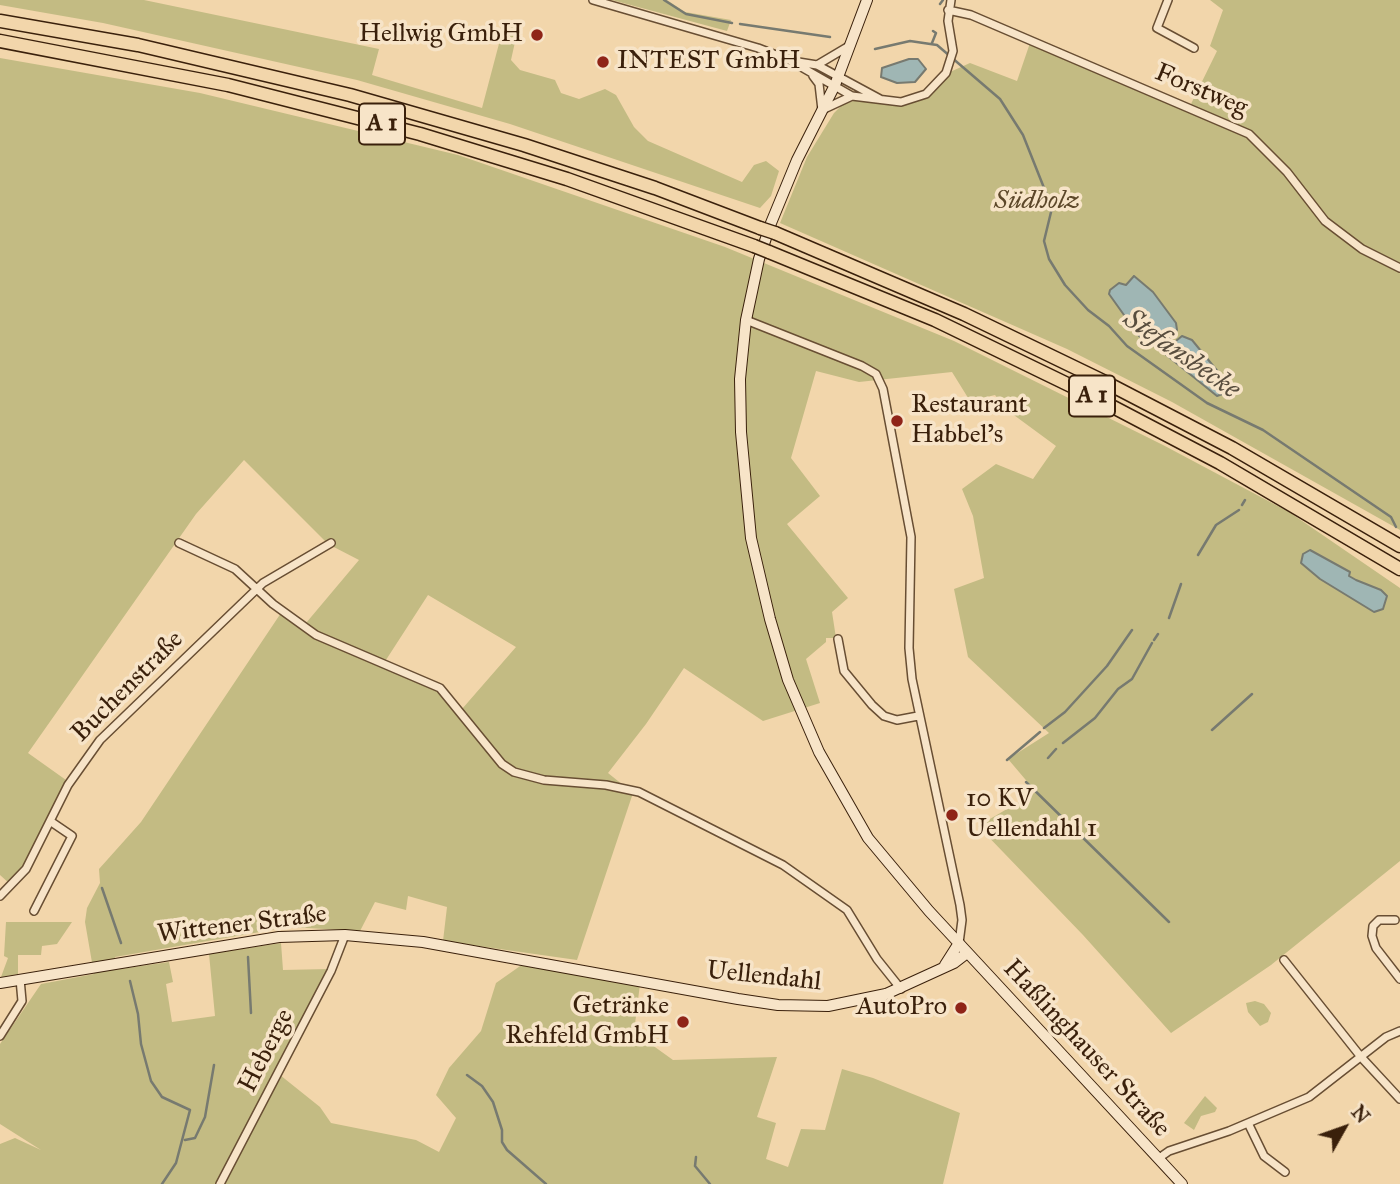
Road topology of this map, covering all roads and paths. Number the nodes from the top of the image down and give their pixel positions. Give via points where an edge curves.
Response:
1 (593, 0) edge
2 (867, 0) edge
3 (951, 0) edge
4 (1168, 0) edge
5 (948, 10) junction
6 (0, 21) edge
7 (0, 41) edge
8 (850, 45) junction
9 (1194, 48) dead end
10 (789, 60) junction
11 (817, 65) junction
12 (812, 75) junction
13 (836, 81) junction
14 (852, 96) junction
15 (880, 99) junction
16 (822, 110) junction
17 (1400, 268) edge
18 (746, 320) junction
19 (179, 542) dead end
20 (331, 543) dead end
21 (1400, 546) edge
22 (1400, 569) edge
23 (257, 589) junction
24 (838, 639) dead end
25 (918, 716) junction
26 (50, 821) junction
27 (0, 896) edge
28 (34, 911) dead end
29 (1395, 920) dead end
30 (345, 934) junction
31 (959, 943) junction
32 (967, 953) junction
33 (1284, 960) dead end
34 (945, 965) junction
35 (572, 969) joint
36 (20, 979) junction
37 (1400, 979) edge
38 (0, 983) edge
39 (901, 989) junction
40 (1400, 1031) edge
41 (0, 1036) edge
42 (1361, 1058) junction
43 (1400, 1099) edge
44 (1248, 1123) junction
45 (1162, 1162) junction
46 (1285, 1172) dead end
47 (220, 1184) edge
48 (1182, 1184) edge

1 - 10 street via 728,37
2 - 8 main road, Haßlinghauser Straße
3 - 5 street
4 - 9 street via 1157,28
5 - 15 street via 953,51 941,79 926,93 901,102
5 - 17 street, Forstweg via 971,15 1250,134 1325,221 1362,249
6 - 21 highway, A 1, bridge via 138,46 350,95 655,188 904,287 1094,376 1232,448
7 - 22 highway, A 1, bridge via 228,85 420,134 567,179 754,246 935,320 1096,398 1231,469
8 - 11 street
8 - 13 main road, Haßlinghauser Straße
10 - 11 street
10 - 12 street
11 - 13 street
12 - 13 street
12 - 16 street via 819,84
13 - 14 street
13 - 15 street via 858,85
13 - 16 main road, Haßlinghauser Straße
14 - 15 street
14 - 16 street
16 - 18 main road, Haßlinghauser Straße via 771,223
18 - 25 street via 862,366 880,380 911,537 909,648
18 - 31 main road, Haßlinghauser Straße via 740,404 751,538 789,680 825,763 862,828
19 - 23 street via 231,567
20 - 23 street, Buchenstraße
23 - 26 street, Buchenstraße via 100,740 68,785
23 - 39 street via 316,635 440,688 502,764 514,772 639,792 793,870 846,909
24 - 25 street via 845,671 872,705 897,720
25 - 31 street via 960,905
26 - 27 street, Buchenstraße via 26,869
26 - 28 street via 72,836
29 - 37 street via 1379,920 1372,936
30 - 35 main road, Wittener Straße via 399,938
30 - 36 main road, Wittener Straße via 279,937
30 - 47 street, Heberge via 331,971
31 - 32 main road, Haßlinghauser Straße
31 - 34 main road, Uellendahl
32 - 34 main road, Uellendahl
32 - 45 main road, Haßlinghauser Straße
33 - 42 street
34 - 39 main road, Uellendahl
35 - 39 main road, Uellendahl via 804,1007 849,1003
36 - 38 main road, Wittener Straße
36 - 41 street via 22,1001
40 - 42 street
42 - 43 street
42 - 44 street via 1314,1094
44 - 45 street via 1175,1151
44 - 46 street via 1264,1156
45 - 48 main road, Haßlinghauser Straße

